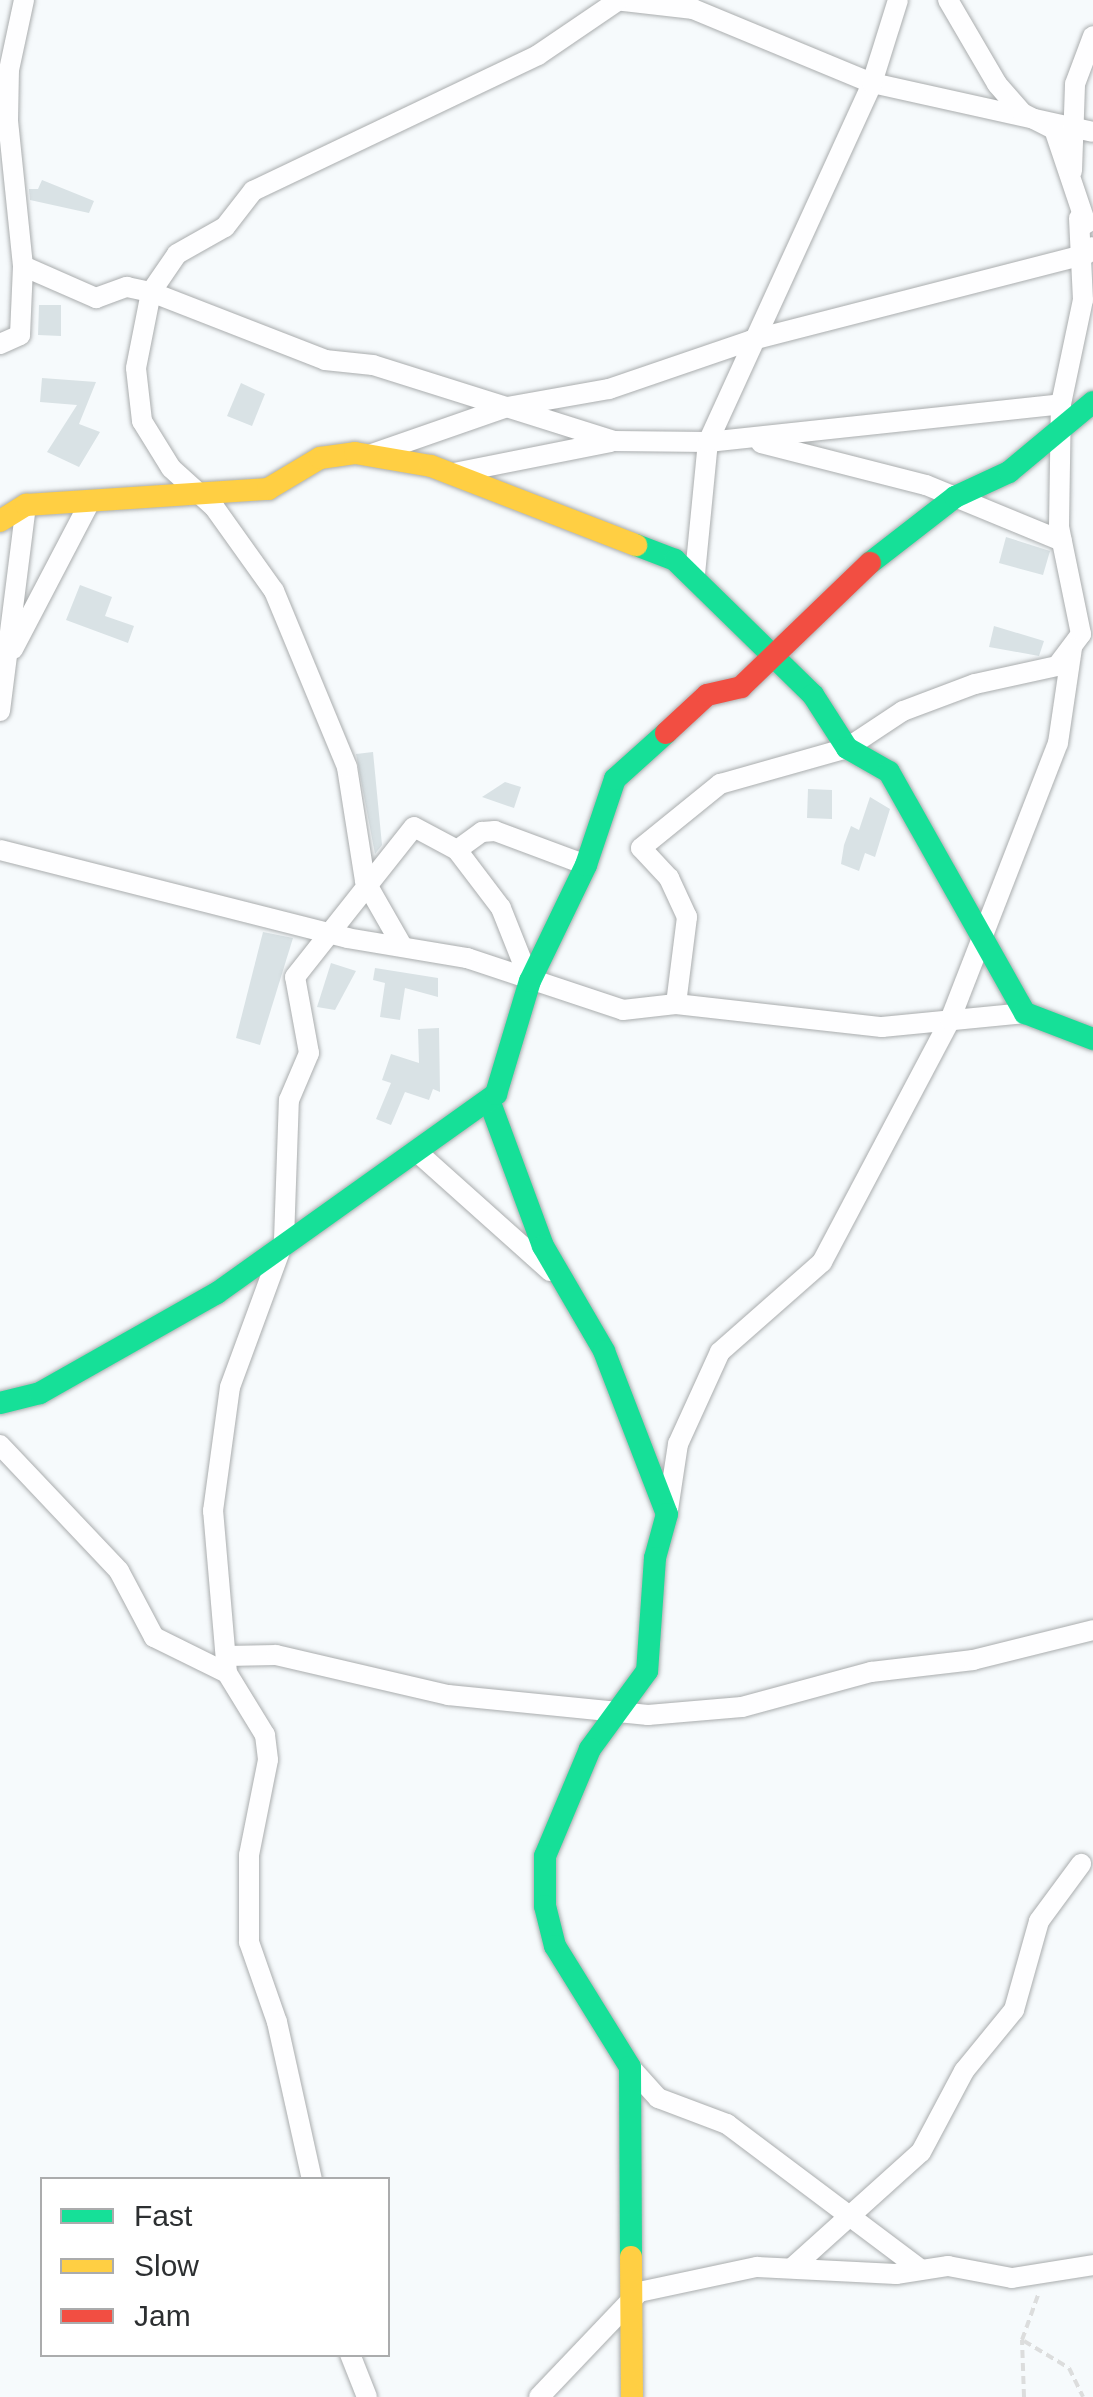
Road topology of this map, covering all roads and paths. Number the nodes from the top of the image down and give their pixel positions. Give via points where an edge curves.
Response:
1 (24, 0) edge
2 (617, 0) edge
3 (898, 0) edge
4 (948, 0) edge
5 (1093, 36) edge
6 (872, 84) junction
7 (1022, 113) junction
8 (4, 114) edge
9 (1083, 129) edge
10 (0, 150) edge
11 (13, 169) junction
12 (1071, 188) junction
13 (1086, 224) edge
14 (1089, 250) edge
15 (23, 266) junction
16 (151, 292) junction
17 (752, 340) junction
18 (0, 344) edge
19 (1093, 402) edge
20 (1061, 404) junction
21 (507, 408) junction
22 (1063, 432) junction
23 (744, 438) junction
24 (614, 441) junction
25 (708, 442) junction
26 (370, 454) junction
27 (452, 474) junction
28 (200, 493) junction
29 (955, 497) junction
30 (91, 500) junction
31 (26, 505) junction
32 (0, 521) edge
33 (1062, 542) junction
34 (696, 574) junction
35 (1082, 636) edge
36 (772, 652) junction
37 (5, 663) junction
38 (0, 711) edge
39 (847, 748) junction
40 (0, 850) edge
41 (456, 850) junction
42 (586, 865) junction
43 (367, 884) junction
44 (326, 932) junction
45 (982, 939) junction
46 (401, 944) junction
47 (530, 980) junction
48 (676, 1004) junction
49 (1025, 1013) junction
50 (950, 1020) junction
51 (1093, 1039) edge
52 (489, 1100) junction
53 (416, 1151) junction
54 (284, 1240) junction
55 (566, 1286) junction
56 (0, 1403) edge
57 (0, 1445) edge
58 (667, 1514) junction
59 (1093, 1630) edge
60 (226, 1665) junction
61 (617, 1712) junction
62 (1081, 1864) dead end
63 (630, 2067) junction
64 (311, 2177) edge
65 (849, 2217) junction
66 (1093, 2265) edge
67 (792, 2268) junction
68 (920, 2269) junction
69 (1048, 2276) junction
70 (630, 2302) junction
71 (1022, 2340) junction
72 (351, 2357) edge
73 (366, 2397) edge
74 (539, 2397) edge
75 (632, 2397) edge
76 (1024, 2397) edge
77 (1083, 2397) edge

1 - 8 street
2 - 6 street via 693,10
2 - 16 street via 538,55 254,192 225,227 177,254
3 - 6 street
4 - 7 street via 997,84
5 - 9 street via 1075,84
6 - 7 street
6 - 17 street
7 - 9 street
7 - 12 street via 1054,128
8 - 11 street
9 - 12 street
10 - 11 street
11 - 15 street
12 - 13 street
13 - 14 street
14 - 17 street
14 - 20 street
15 - 16 street via 96,298 127,286
15 - 18 street via 20,335
16 - 21 street via 325,360 373,365
16 - 28 street via 136,368 142,421 171,468
17 - 21 street via 609,389
17 - 25 street
19 - 22 street
20 - 22 street
20 - 23 street
21 - 24 street
21 - 26 street
22 - 29 street via 1008,472
22 - 33 street
23 - 25 street
23 - 29 street
24 - 25 street
24 - 27 street
25 - 34 street
26 - 27 street
26 - 28 street via 320,458 268,489
27 - 34 street via 667,556
28 - 30 street
28 - 43 street via 276,595 348,767
29 - 33 street
29 - 36 street via 880,553 817,618
30 - 31 street
30 - 37 street
31 - 32 street
31 - 37 street
33 - 35 street
34 - 36 street via 725,614
35 - 39 street via 1057,666 975,684 903,710
35 - 45 street via 1058,743
36 - 39 street via 812,695
36 - 42 street via 741,687 707,695 615,780
37 - 38 street
39 - 45 street via 889,772
39 - 48 street via 720,784 640,848 669,878 688,917
40 - 44 street
41 - 42 street via 495,831
41 - 43 street via 414,828
41 - 47 street via 502,908
42 - 47 street
43 - 44 street
43 - 46 street
44 - 46 street
44 - 54 street via 295,977 310,1054 288,1100
45 - 49 street
45 - 50 street
46 - 47 street
47 - 48 street via 623,1010
47 - 52 street via 510,1066
48 - 50 street via 882,1027
49 - 50 street
49 - 51 street
50 - 58 street via 822,1262 720,1352 678,1444
52 - 53 street
52 - 55 street via 543,1246
53 - 54 street via 353,1200
53 - 55 street
54 - 56 street via 217,1293 40,1394
54 - 60 street via 230,1387 213,1511
55 - 58 street via 604,1351
57 - 60 street via 119,1571 154,1637
58 - 61 street via 656,1558 647,1671
59 - 61 street via 973,1660 872,1672 742,1707
60 - 61 street via 276,1655 448,1695
60 - 64 street via 265,1734 268,1760 249,1855 249,1942 277,2022
61 - 63 street via 590,1749 545,1856 545,1906 555,1946
62 - 65 street via 1039,1921 1014,2010 964,2071 921,2152
63 - 65 street via 658,2098 727,2124
63 - 70 street
65 - 67 street
65 - 68 street
66 - 69 street
67 - 68 street via 896,2274
67 - 70 street via 757,2267 639,2292
68 - 69 street
69 - 71 path
70 - 74 street
70 - 75 street
71 - 76 path
71 - 77 path via 1068,2368
72 - 73 street

